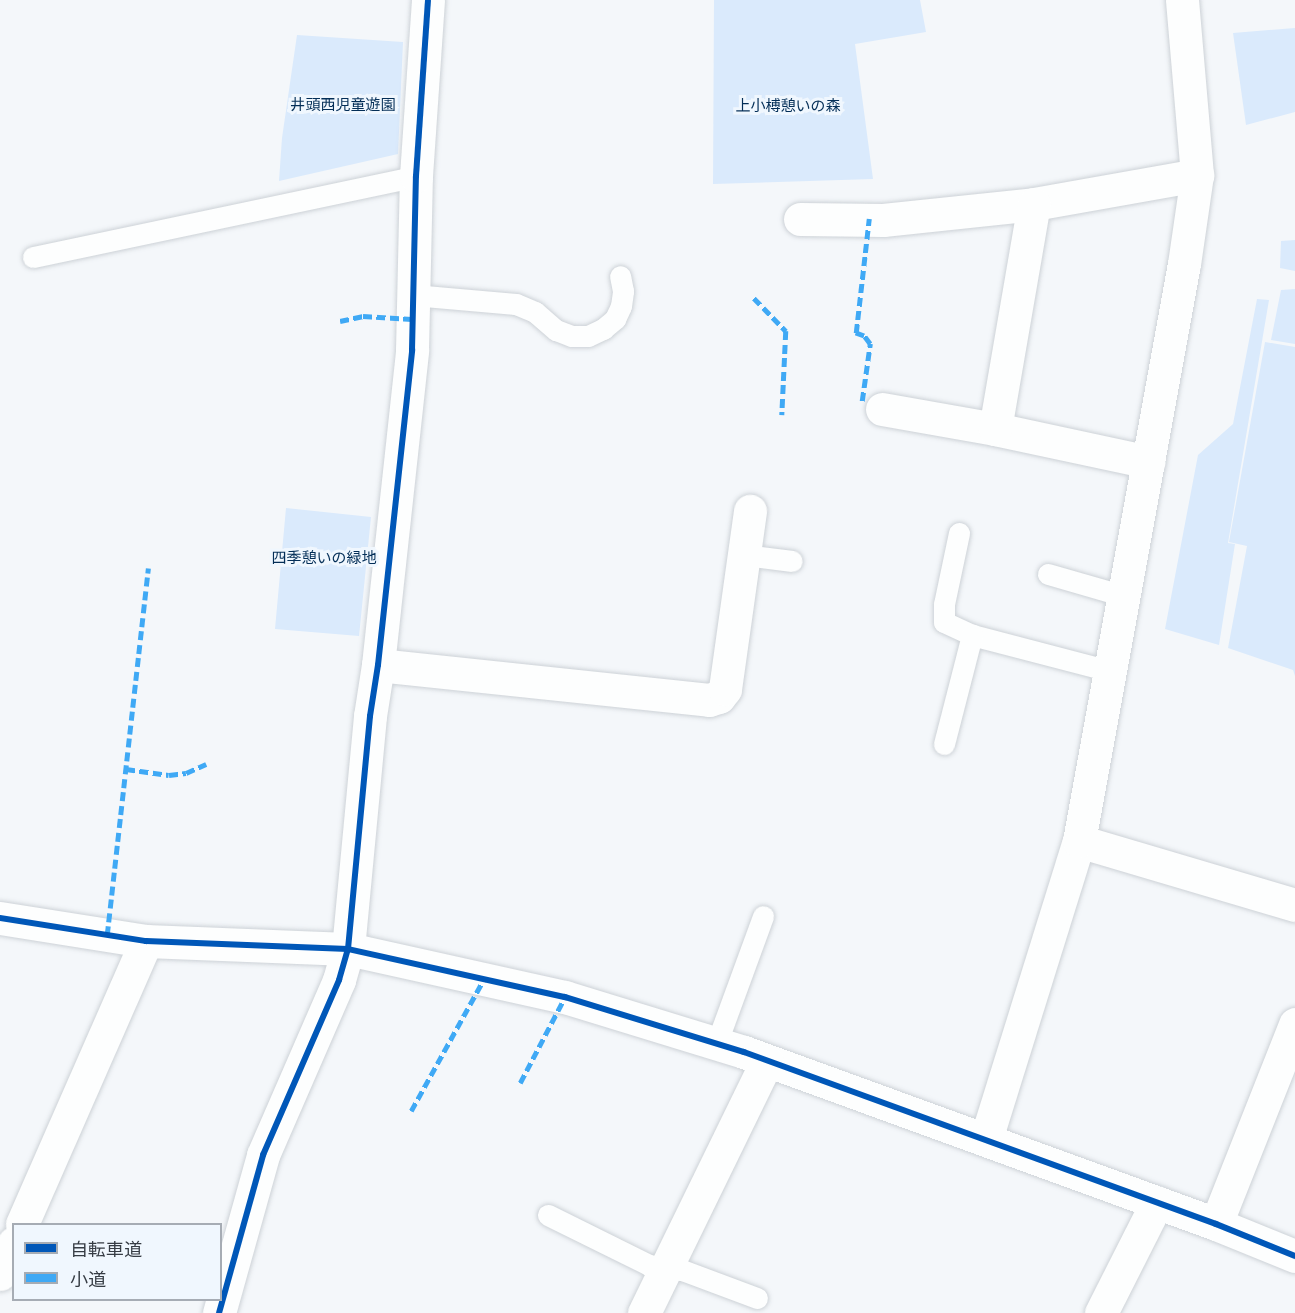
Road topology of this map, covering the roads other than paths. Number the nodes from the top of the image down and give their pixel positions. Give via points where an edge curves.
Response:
1 (428, 0) edge
2 (1182, 0) edge
3 (1197, 175) junction
4 (416, 176) junction
5 (1034, 204) junction
6 (800, 219) dead end
7 (33, 257) dead end
8 (620, 276) dead end
9 (413, 295) junction
10 (882, 409) dead end
11 (996, 429) junction
12 (1149, 462) junction
13 (750, 511) dead end
14 (959, 533) dead end
15 (744, 555) junction
16 (792, 561) dead end
17 (1048, 574) dead end
18 (1124, 596) junction
19 (972, 634) junction
20 (378, 665) junction
21 (1110, 671) junction
22 (944, 744) dead end
23 (1078, 841) junction
24 (1295, 905) edge
25 (763, 916) dead end
26 (0, 918) edge
27 (146, 941) junction
28 (348, 949) junction
29 (1295, 1024) edge
30 (717, 1042) junction
31 (767, 1061) junction
32 (986, 1138) junction
33 (1157, 1202) junction
34 (548, 1215) dead end
35 (22, 1223) edge
36 (1216, 1224) junction
37 (12, 1247) edge
38 (1295, 1256) edge
39 (666, 1267) junction
40 (0, 1274) edge
41 (757, 1298) dead end
42 (219, 1313) edge
43 (644, 1313) edge
44 (1101, 1313) edge

1 - 4 street
2 - 3 street
3 - 5 street
3 - 12 street
4 - 7 lane
4 - 9 street
5 - 6 street via 883,220
5 - 11 street
8 - 9 lane via 622,299 615,319 588,336 556,330 535,312 516,304
9 - 20 street via 412,350
10 - 11 street
11 - 12 street
12 - 18 street
13 - 15 street
14 - 19 lane via 943,616 944,622 955,629
15 - 16 lane
15 - 20 street via 725,689 719,697 709,700
17 - 18 lane
18 - 21 street
19 - 21 lane
19 - 22 lane
20 - 28 street
21 - 23 street
23 - 24 street
23 - 32 street
25 - 30 lane
26 - 27 street
27 - 28 street
27 - 35 street
28 - 30 street via 571,999
28 - 42 street via 339,980 262,1155
29 - 36 street
30 - 31 street
31 - 32 street
31 - 39 street
32 - 33 street
33 - 36 street
33 - 44 street
34 - 39 lane via 649,1265
36 - 38 street
37 - 40 street
39 - 41 lane
39 - 43 street

